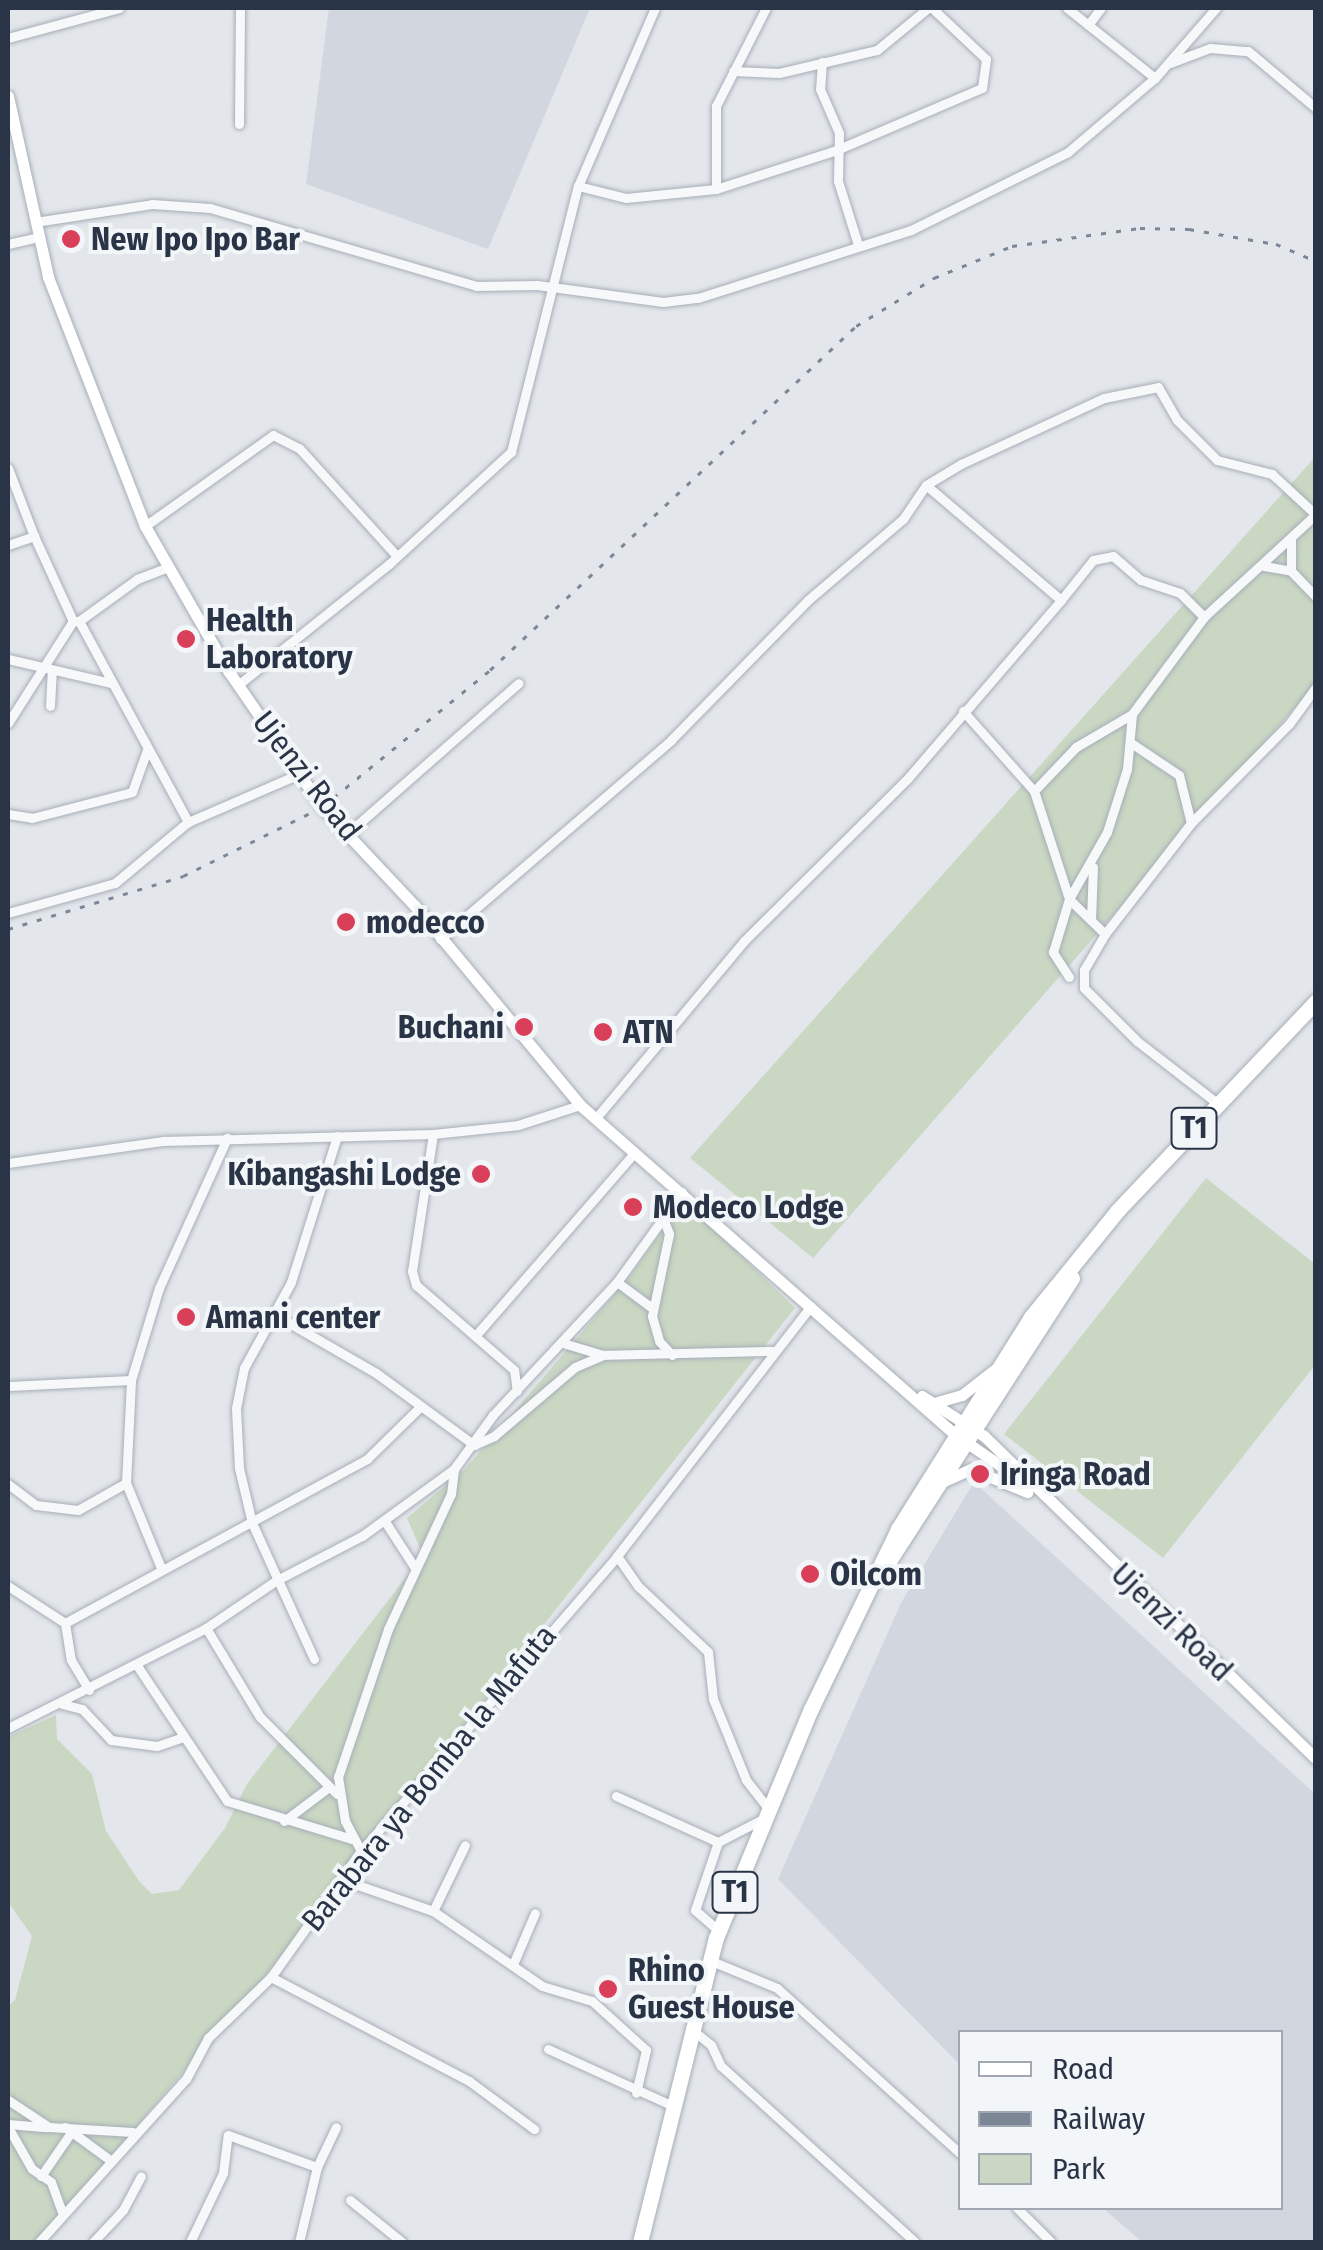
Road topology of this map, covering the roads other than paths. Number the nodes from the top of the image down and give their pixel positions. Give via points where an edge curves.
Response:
1 (119, 8) edge
2 (240, 8) edge
3 (655, 8) edge
4 (766, 8) edge
5 (930, 8) edge
6 (1067, 8) edge
7 (1101, 8) edge
8 (1216, 8) edge
9 (1088, 24) junction
10 (8, 38) edge
11 (822, 62) junction
12 (1167, 64) junction
13 (734, 71) junction
14 (1154, 78) junction
15 (8, 96) edge
16 (1316, 108) edge
17 (835, 122) junction
18 (239, 124) dead end
19 (862, 139) junction
20 (834, 151) junction
21 (578, 186) junction
22 (716, 189) junction
23 (36, 222) junction
24 (38, 237) junction
25 (8, 244) edge
26 (858, 245) junction
27 (556, 287) junction
28 (8, 468) edge
29 (926, 485) junction
30 (1315, 514) edge
31 (145, 526) junction
32 (34, 536) junction
33 (1292, 538) junction
34 (8, 545) edge
35 (396, 556) junction
36 (1264, 566) junction
37 (165, 568) junction
38 (1291, 571) junction
39 (1316, 596) edge
40 (1061, 600) junction
41 (1204, 617) junction
42 (76, 621) junction
43 (8, 659) edge
44 (39, 668) junction
45 (52, 670) junction
46 (519, 683) dead end
47 (110, 684) junction
48 (238, 685) junction
49 (1316, 687) edge
50 (50, 706) dead end
51 (963, 711) junction
52 (1132, 714) junction
53 (8, 723) edge
54 (1132, 742) junction
55 (146, 750) junction
56 (301, 773) junction
57 (1034, 791) junction
58 (8, 814) edge
59 (188, 822) junction
60 (1191, 823) junction
61 (348, 833) junction
62 (1094, 863) junction
63 (1070, 899) junction
64 (8, 913) edge
65 (1090, 918) junction
66 (1105, 934) junction
67 (440, 938) junction
68 (1069, 978) dead end
69 (1316, 1001) edge
70 (1217, 1103) junction
71 (580, 1105) junction
72 (596, 1118) junction
73 (433, 1134) junction
74 (337, 1136) junction
75 (227, 1138) junction
76 (634, 1152) junction
77 (8, 1164) edge
78 (682, 1192) junction
79 (663, 1218) junction
80 (1080, 1261) junction
81 (616, 1282) junction
82 (812, 1305) junction
83 (652, 1308) junction
84 (272, 1313) junction
85 (476, 1335) junction
86 (562, 1343) junction
87 (772, 1351) junction
88 (603, 1354) junction
89 (672, 1355) junction
90 (997, 1368) junction
91 (514, 1370) junction
92 (534, 1374) junction
93 (131, 1380) junction
94 (8, 1386) edge
95 (910, 1389) junction
96 (517, 1390) junction
97 (934, 1403) junction
98 (420, 1408) junction
99 (964, 1432) junction
100 (474, 1445) junction
101 (454, 1469) junction
102 (126, 1483) junction
103 (8, 1484) edge
104 (938, 1486) junction
105 (1048, 1504) junction
106 (384, 1520) junction
107 (252, 1523) junction
108 (616, 1556) junction
109 (888, 1562) junction
110 (161, 1568) junction
111 (415, 1568) junction
112 (277, 1580) junction
113 (8, 1586) edge
114 (65, 1623) junction
115 (206, 1628) junction
116 (314, 1659) dead end
117 (138, 1667) junction
118 (88, 1690) junction
119 (61, 1704) junction
120 (8, 1728) edge
121 (183, 1737) junction
122 (1316, 1758) edge
123 (333, 1790) junction
124 (616, 1796) dead end
125 (766, 1813) junction
126 (281, 1822) junction
127 (352, 1839) junction
128 (718, 1842) junction
129 (465, 1845) dead end
130 (361, 1851) junction
131 (340, 1879) junction
132 (434, 1911) junction
133 (536, 1913) dead end
134 (718, 1931) junction
135 (708, 1960) junction
136 (514, 1962) junction
137 (272, 1977) junction
138 (690, 2028) junction
139 (548, 2049) dead end
140 (636, 2093) junction
141 (8, 2100) edge
142 (671, 2104) junction
143 (8, 2126) edge
144 (49, 2127) junction
145 (336, 2127) dead end
146 (534, 2128) dead end
147 (68, 2130) junction
148 (133, 2132) junction
149 (958, 2152) edge
150 (110, 2160) junction
151 (317, 2167) junction
152 (42, 2176) junction
153 (142, 2176) dead end
154 (350, 2200) dead end
155 (1018, 2210) edge
156 (62, 2212) junction
157 (39, 2242) edge
158 (93, 2242) edge
159 (190, 2242) edge
160 (299, 2242) edge
161 (402, 2242) edge
162 (640, 2242) edge
163 (914, 2242) edge
164 (1048, 2242) edge

1 - 10 street
2 - 18 street
3 - 21 street
4 - 13 street
5 - 11 street via 877,50
5 - 19 street via 986,60 982,88
6 - 9 street
7 - 9 street
8 - 12 street
9 - 14 street
11 - 13 street via 779,73
11 - 17 street via 820,89
12 - 14 street
12 - 16 street via 1210,48 1248,51
13 - 22 street via 716,106
14 - 26 street via 1068,152 911,230
15 - 23 street, Ujenzi Road
17 - 19 street
17 - 20 street
19 - 20 street
20 - 22 street
20 - 26 street
21 - 22 street via 626,198
21 - 27 street
23 - 24 street, Ujenzi Road
23 - 27 street via 152,204 210,208 476,286
24 - 25 street
24 - 31 street, Ujenzi Road
26 - 27 street via 698,298 663,302
27 - 35 street via 511,452
28 - 32 street
29 - 30 street via 1104,398 1158,387 1177,420 1217,460 1272,474
29 - 40 street
29 - 67 street via 903,519 808,600 671,740
30 - 33 street
31 - 35 street via 273,434 300,448
31 - 37 street, Ujenzi Road
32 - 34 street
32 - 42 street
33 - 36 street
33 - 38 street
35 - 48 street
36 - 38 street
36 - 41 street
37 - 42 street
37 - 48 street, Ujenzi Road
38 - 39 street
40 - 41 street via 1093,560 1114,556 1141,580 1180,593
40 - 51 street
41 - 52 street
42 - 44 street
42 - 47 street
43 - 44 street
44 - 45 street
44 - 53 street
45 - 47 street
45 - 50 street
46 - 61 street
47 - 55 street
48 - 56 street, Ujenzi Road
49 - 60 street via 1289,724
51 - 57 street
51 - 72 street via 908,778 744,941
52 - 54 street
52 - 57 street via 1076,747
54 - 60 street via 1180,775
54 - 62 street
55 - 58 street via 132,792 32,818
55 - 59 street
56 - 59 street
56 - 61 street, Ujenzi Road
57 - 63 street
59 - 64 street via 115,883
60 - 66 street
61 - 67 street, Ujenzi Road
62 - 63 street
62 - 65 street
63 - 65 street
63 - 68 street via 1052,952
65 - 66 street
66 - 70 street via 1084,970 1084,988 1137,1041
67 - 71 street, Ujenzi Road
69 - 70 highway, T1
70 - 80 highway, T1 via 1116,1210
71 - 72 street, Ujenzi Road
71 - 73 street via 518,1125
72 - 76 street, Ujenzi Road
73 - 74 street
73 - 85 street via 412,1272 416,1285
74 - 75 street
74 - 84 street via 291,1282
75 - 77 street via 163,1140
75 - 93 street via 159,1288
76 - 78 street, Ujenzi Road
76 - 85 street
78 - 79 street
78 - 82 street, Ujenzi Road
79 - 81 street
79 - 83 street via 667,1253
80 - 90 highway, T1
80 - 99 highway, T1
81 - 83 street
81 - 86 street
82 - 87 street, Barabara ya Bomba la Mafuta
82 - 95 street, Ujenzi Road
83 - 89 street via 659,1341
84 - 98 street via 376,1373
84 - 107 street via 244,1368 236,1408 239,1468
85 - 91 street
86 - 88 street
86 - 92 street
87 - 89 street
87 - 108 street, Barabara ya Bomba la Mafuta
88 - 89 street
88 - 100 street via 575,1367 494,1436
90 - 97 street via 962,1395
90 - 99 highway, T1
91 - 92 street
91 - 96 street
92 - 96 street
93 - 94 street
93 - 102 street
95 - 97 street, Ujenzi Road
95 - 99 street, Ujenzi Road
96 - 100 street
97 - 99 street, Ujenzi Road
98 - 100 street
98 - 107 street via 366,1459
99 - 104 highway, T1
99 - 105 street, Ujenzi Road
99 - 109 highway, T1 via 898,1529
100 - 101 street
101 - 106 street
101 - 111 street via 451,1494
102 - 103 street via 78,1510 36,1506
102 - 110 street
104 - 105 street via 972,1469
104 - 109 highway, T1
105 - 122 street, Ujenzi Road
106 - 111 street
106 - 112 street
107 - 110 street
107 - 112 street
108 - 125 street via 645,1594 708,1652 713,1698
108 - 130 street, Barabara ya Bomba la Mafuta
109 - 125 highway, T1
110 - 114 street
111 - 123 street
112 - 115 street
112 - 116 street
113 - 114 street
114 - 118 street via 71,1660
115 - 117 street
115 - 123 street via 260,1717
117 - 118 street
117 - 121 street
118 - 119 street
119 - 120 street
119 - 121 street via 82,1709 111,1740 158,1746
121 - 126 street via 227,1800
123 - 126 street
123 - 127 street
124 - 128 street via 648,1816
125 - 128 street
125 - 134 highway, T1
126 - 127 street
127 - 130 street
128 - 134 street via 695,1910
129 - 132 street
130 - 131 street, Barabara ya Bomba la Mafuta
131 - 132 street
131 - 137 street, Barabara ya Bomba la Mafuta
132 - 136 street
133 - 136 street
134 - 135 highway, T1
135 - 138 highway, T1
135 - 149 street via 777,1988
136 - 140 street via 542,1986 592,2001 646,2050
137 - 146 street via 469,2081
137 - 148 street, Barabara ya Bomba la Mafuta via 208,2038 186,2079
138 - 142 highway, T1
138 - 163 street via 711,2045 721,2066
139 - 140 street
140 - 142 street
141 - 144 street
142 - 162 highway, T1
143 - 144 street
143 - 152 street
144 - 147 street
145 - 151 street
147 - 148 street
147 - 150 street
147 - 152 street
148 - 150 street, Barabara ya Bomba la Mafuta
150 - 156 street, Barabara ya Bomba la Mafuta
151 - 159 street via 228,2135 222,2172
151 - 160 street
152 - 156 street
153 - 158 street via 123,2210
154 - 161 street
155 - 164 street
156 - 157 street, Barabara ya Bomba la Mafuta

